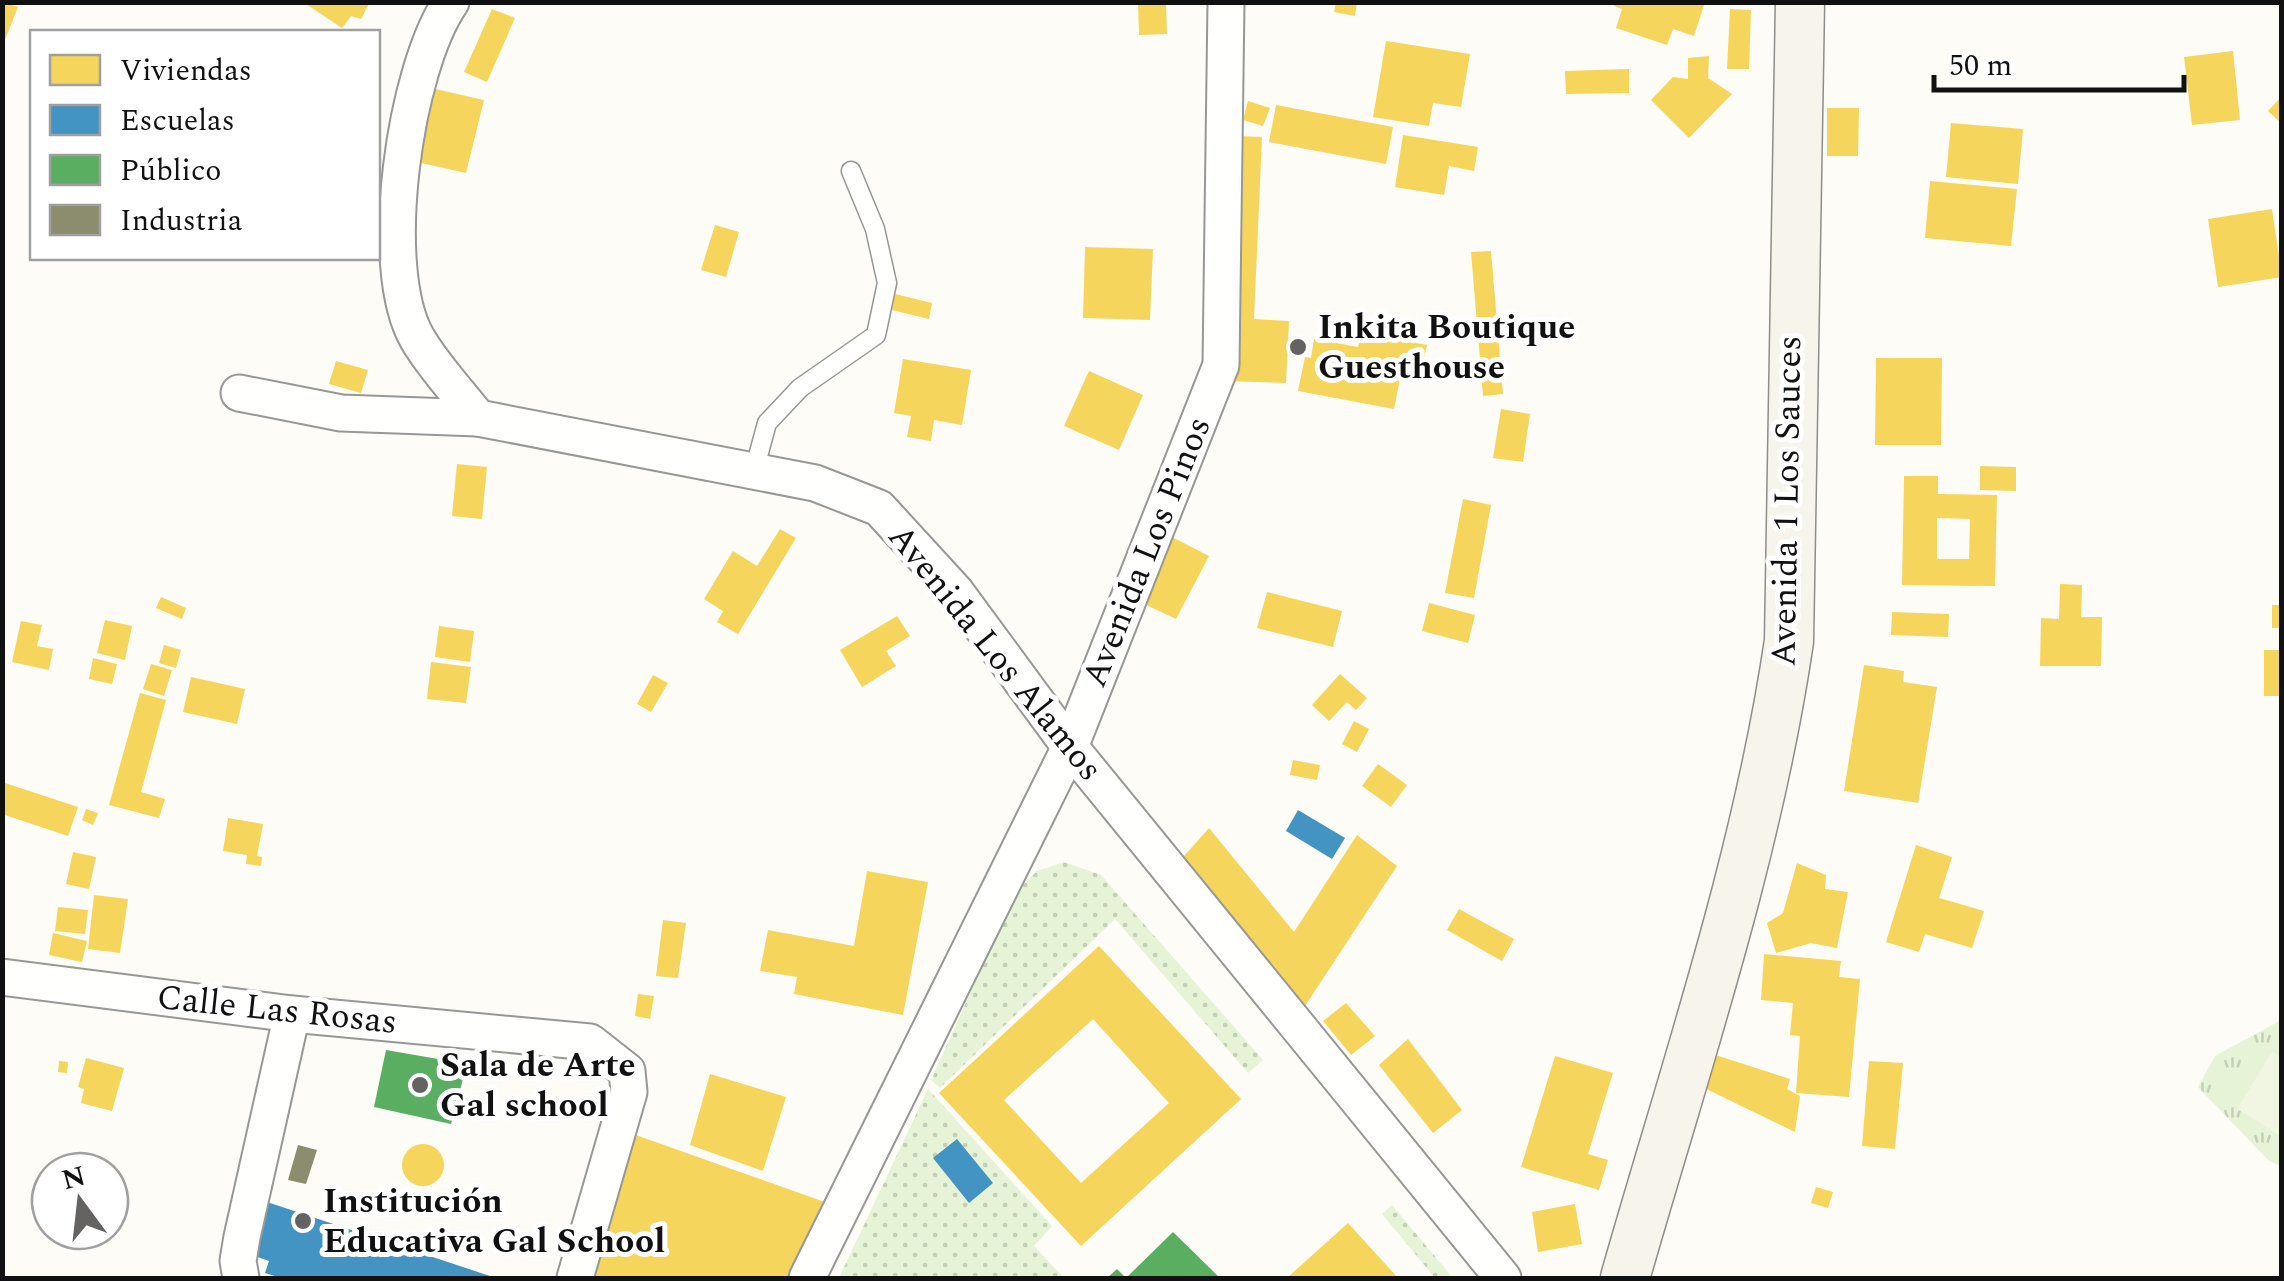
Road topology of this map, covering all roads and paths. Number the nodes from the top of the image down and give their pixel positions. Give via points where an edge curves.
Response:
1 (451, 2) edge
2 (1226, 2) edge
3 (1800, 2) edge
4 (851, 172) dead end
5 (239, 393) dead end
6 (478, 418) junction
7 (754, 471) junction
8 (1070, 747) junction
9 (2, 977) edge
10 (292, 1014) junction
11 (241, 1278) edge
12 (576, 1278) edge
13 (807, 1278) edge
14 (1503, 1278) edge
15 (1625, 1278) edge

1 - 6 street via 434,27 415,96 397,194 400,277 416,336
2 - 8 street, Avenida Los Pinos via 1221,365
3 - 15 street, Avenida 1 Los Sauces via 1789,642 1775,740 1751,837
4 - 7 lane via 888,283 876,335 800,388 766,424
5 - 6 street, Avenida Los Alamos via 341,413
6 - 7 street, Avenida Los Alamos
7 - 8 street, Avenida Los Alamos via 815,483 879,508 956,592
8 - 13 street, Avenida Los Pinos
8 - 14 street, Avenida Los Alamos
9 - 10 street, Calle Las Rosas
10 - 11 street via 242,1237
10 - 12 street, Calle Las Rosas via 590,1042 617,1059 627,1070 628,1092

